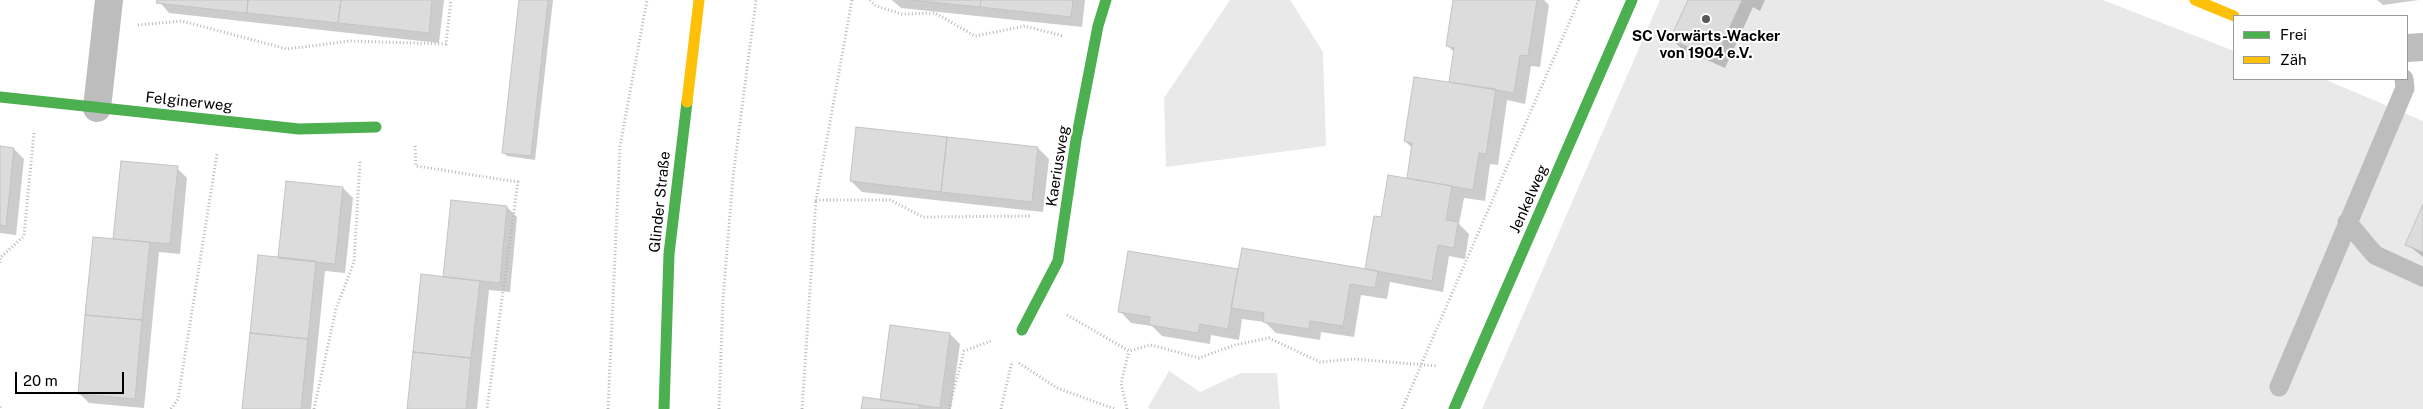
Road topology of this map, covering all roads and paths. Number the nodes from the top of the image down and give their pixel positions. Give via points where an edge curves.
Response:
1 (109, 0) edge
2 (451, 0) edge
3 (647, 0) edge
4 (699, 0) edge
5 (756, 0) edge
6 (852, 0) edge
7 (870, 0) edge
8 (1106, 0) edge
9 (1579, 0) edge
10 (1632, 0) edge
11 (2195, 0) edge
12 (2233, 16) edge
13 (106, 29) junction
14 (1094, 44) junction
15 (2423, 47) edge
16 (2408, 48) edge
17 (2404, 80) edge
18 (0, 97) edge
19 (36, 101) junction
20 (97, 108) junction
21 (222, 121) junction
22 (362, 127) junction
23 (376, 127) dead end
24 (415, 146) dead end
25 (816, 200) junction
26 (1065, 216) junction
27 (2347, 222) junction
28 (0, 263) edge
29 (2423, 277) edge
30 (1039, 299) junction
31 (1022, 330) joint
32 (1128, 351) junction
33 (1421, 365) junction
34 (1471, 370) junction
35 (2279, 387) dead end
36 (171, 409) edge
37 (314, 409) edge
38 (487, 409) edge
39 (608, 409) edge
40 (664, 409) edge
41 (719, 409) edge
42 (802, 409) edge
43 (949, 409) edge
44 (1002, 409) edge
45 (1114, 409) edge
46 (1127, 409) edge
47 (1402, 409) edge
48 (1454, 409) edge

1 - 13 street
2 - 13 path via 446,44 350,41 287,49 182,21
3 - 39 path via 620,146
4 - 40 street, Glinder Straße via 669,254
5 - 41 path via 733,177 723,298
6 - 25 path
7 - 14 path via 876,6 902,14 935,13 975,36 1025,26
8 - 14 street, Kaeriusweg
9 - 33 path
10 - 34 street, Jenkelweg
11 - 12 street
13 - 20 street
14 - 26 street, Kaeriusweg
15 - 16 street
17 - 27 lane via 2405,88
18 - 19 street, Felginerweg
19 - 20 street, Felginerweg
19 - 28 path via 24,236 0,258
20 - 21 street, Felginerweg
21 - 22 street, Felginerweg via 299,129
21 - 36 path via 178,399
22 - 23 street, Felginerweg
22 - 37 path via 354,262 336,309
24 - 38 path via 416,166 518,182
25 - 26 path via 890,200 923,217
25 - 42 path
26 - 30 street, Kaeriusweg via 1058,261
27 - 29 lane via 2375,254
27 - 35 lane
30 - 31 street, Kaeriusweg
30 - 32 path
31 - 43 path via 964,351
32 - 33 path via 1151,345 1199,358 1235,345 1269,338 1320,362 1354,359
32 - 46 path via 1121,383
33 - 34 path
33 - 47 path
34 - 48 street, Jenkelweg
44 - 45 path via 1013,359 1057,388

